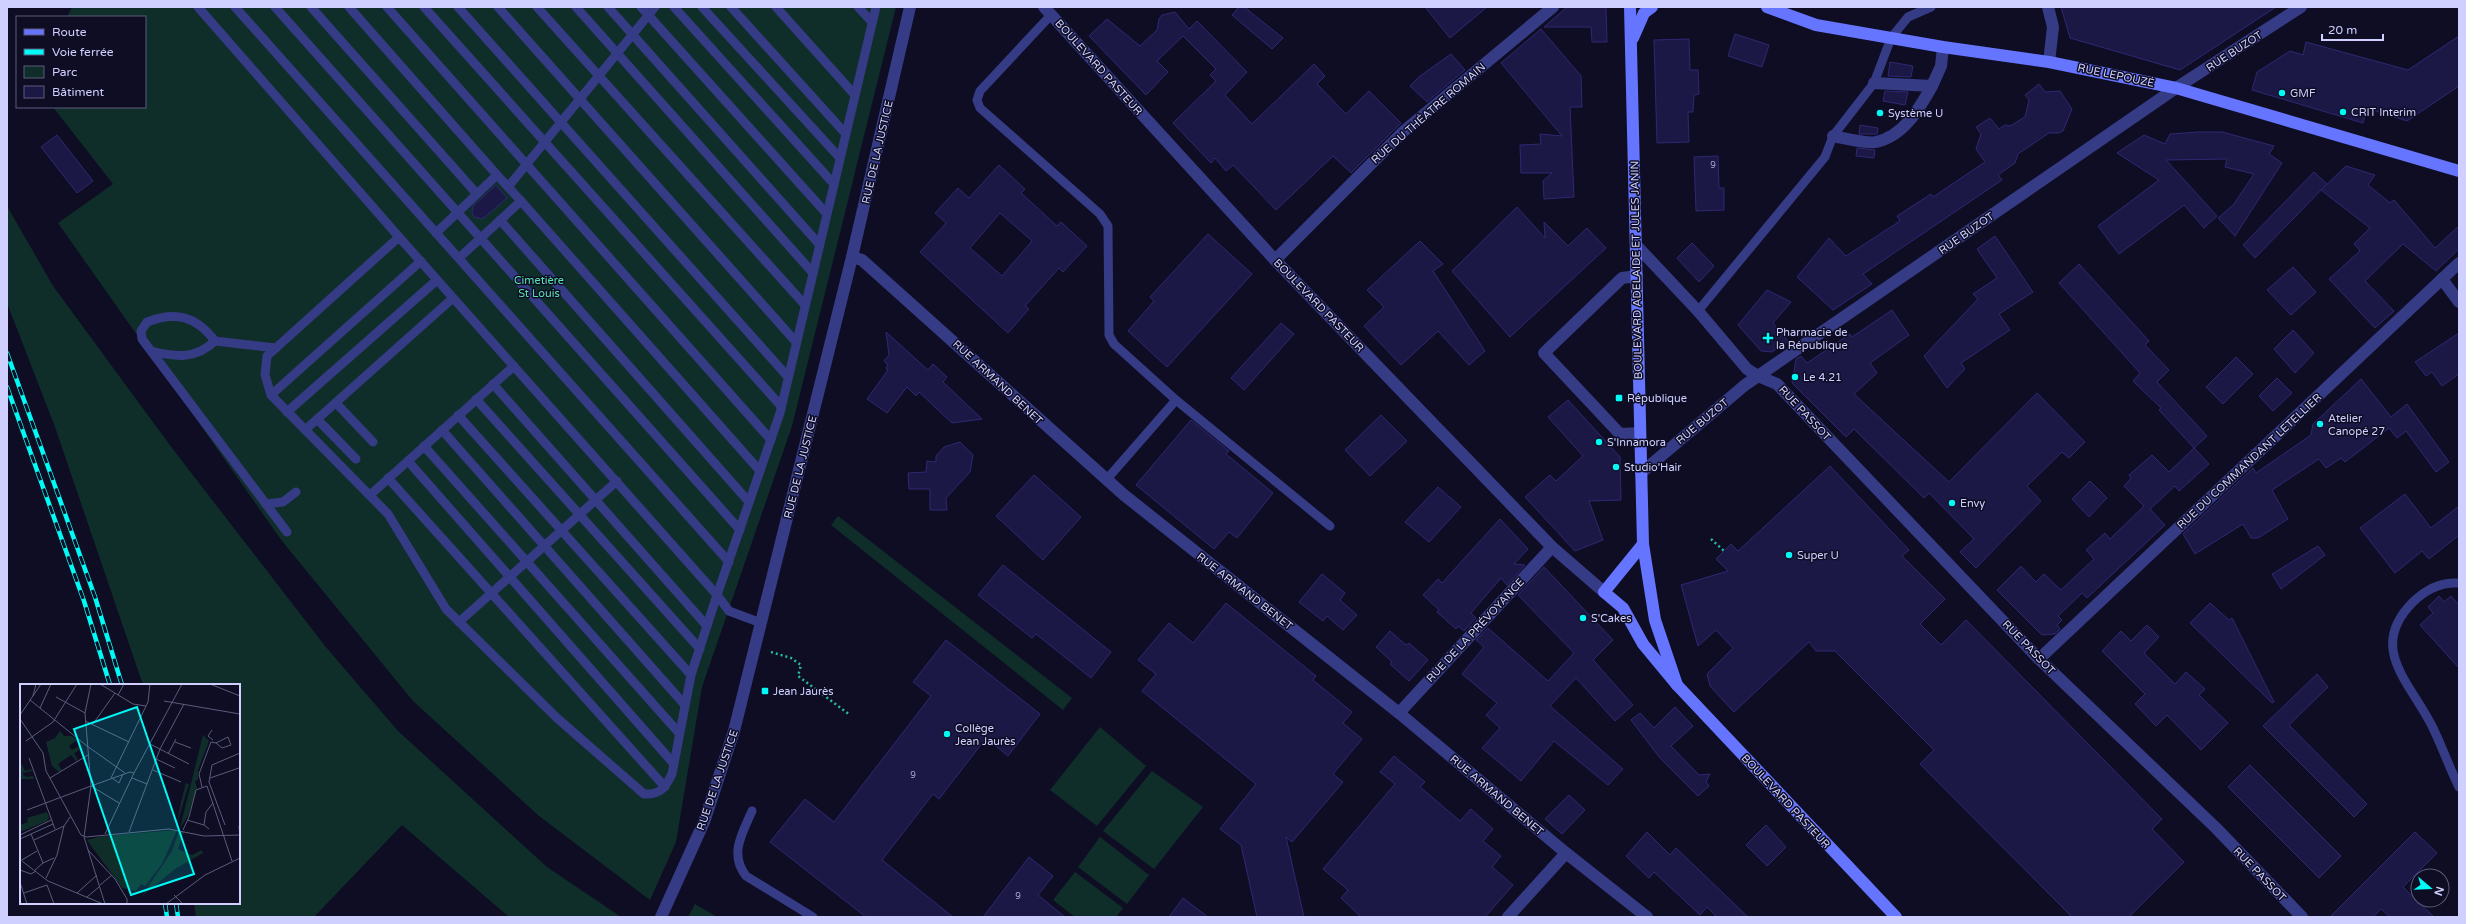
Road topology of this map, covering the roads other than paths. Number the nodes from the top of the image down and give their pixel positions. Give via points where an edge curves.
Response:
1 (198, 7) edge
2 (235, 7) edge
3 (275, 7) edge
4 (311, 7) edge
5 (349, 7) edge
6 (387, 7) edge
7 (424, 7) edge
8 (458, 7) edge
9 (498, 7) edge
10 (537, 7) edge
11 (576, 7) edge
12 (608, 7) edge
13 (641, 7) edge
14 (654, 7) edge
15 (674, 7) edge
16 (702, 7) edge
17 (731, 7) edge
18 (776, 7) edge
19 (858, 7) edge
20 (876, 7) edge
21 (910, 7) edge
22 (1553, 7) edge
23 (1630, 7) edge
24 (1652, 7) edge
25 (1766, 7) edge
26 (1932, 7) edge
27 (2048, 7) edge
28 (2301, 7) edge
29 (1047, 11) edge
30 (648, 15) junction
31 (872, 22) junction
32 (632, 34) junction
33 (1891, 38) junction
34 (1631, 43) junction
35 (1943, 47) junction
36 (617, 53) junction
37 (2049, 62) junction
38 (599, 76) junction
39 (1874, 83) junction
40 (1932, 86) junction
41 (2176, 88) junction
42 (854, 94) junction
43 (580, 99) junction
44 (561, 122) junction
45 (845, 133) junction
46 (1833, 136) junction
47 (545, 142) junction
48 (839, 157) junction
49 (526, 165) junction
50 (2459, 170) edge
51 (497, 175) junction
52 (833, 183) junction
53 (508, 187) junction
54 (477, 194) junction
55 (521, 202) junction
56 (458, 212) junction
57 (826, 213) junction
58 (500, 220) junction
59 (436, 233) junction
60 (399, 237) junction
61 (481, 238) junction
62 (819, 244) junction
63 (1636, 245) junction
64 (852, 257) junction
65 (459, 258) junction
66 (1275, 260) junction
67 (421, 261) junction
68 (2459, 263) edge
69 (812, 273) junction
70 (1636, 276) junction
71 (2442, 279) junction
72 (438, 280) junction
73 (453, 298) junction
74 (2459, 302) edge
75 (805, 305) junction
76 (1698, 311) junction
77 (215, 341) junction
78 (796, 342) junction
79 (276, 348) junction
80 (151, 350) junction
81 (514, 366) junction
82 (1758, 376) junction
83 (788, 377) junction
84 (493, 384) junction
85 (270, 395) junction
86 (476, 399) junction
87 (1176, 400) junction
88 (336, 403) junction
89 (782, 406) junction
90 (287, 412) junction
91 (458, 415) junction
92 (317, 419) junction
93 (305, 430) junction
94 (442, 430) junction
95 (1640, 433) junction
96 (771, 440) junction
97 (373, 442) dead end
98 (424, 446) junction
99 (356, 458) dead end
100 (408, 461) junction
101 (760, 471) junction
102 (1641, 473) junction
103 (388, 478) junction
104 (1107, 479) junction
105 (617, 481) junction
106 (296, 492) dead end
107 (370, 495) junction
108 (596, 500) junction
109 (749, 502) junction
110 (266, 504) junction
111 (580, 515) junction
112 (1330, 526) dead end
113 (740, 530) junction
114 (562, 531) junction
115 (287, 532) dead end
116 (1643, 544) junction
117 (544, 546) junction
118 (1552, 547) junction
119 (527, 562) junction
120 (729, 562) junction
121 (510, 577) junction
122 (2459, 583) edge
123 (1604, 592) junction
124 (491, 594) junction
125 (717, 595) junction
126 (459, 622) junction
127 (761, 623) junction
128 (708, 626) junction
129 (700, 649) junction
130 (2039, 659) junction
131 (691, 675) junction
132 (1677, 685) junction
133 (684, 704) junction
134 (1399, 713) junction
135 (679, 732) junction
136 (674, 764) junction
137 (666, 787) junction
138 (2459, 788) edge
139 (752, 811) dead end
140 (1566, 853) junction
141 (661, 917) edge
142 (813, 917) edge
143 (1508, 917) edge
144 (1647, 917) edge
145 (1896, 917) edge
146 (2302, 917) edge

1 - 60 lane
2 - 59 lane
3 - 56 lane
4 - 54 lane
5 - 51 lane
6 - 49 lane
7 - 47 lane
8 - 44 lane
9 - 43 lane
10 - 38 lane
11 - 36 lane
12 - 32 lane
13 - 30 lane
14 - 30 lane
15 - 52 lane
16 - 48 lane
17 - 45 lane
18 - 42 lane
19 - 31 lane
20 - 31 lane
21 - 64 street, RUE DE LA JUSTICE
22 - 66 street, RUE DU THÉATRE ROMAIN via 1404,131
23 - 34 street, BOULEVARD ADELAIDE ET JULES JANIN
24 - 34 street via 1644,13
25 - 33 street, RUE LEPOUZÉ via 1816,25
26 - 33 lane via 1908,18
27 - 37 street via 2053,27
28 - 41 street, RUE BUZOT
29 - 66 street, BOULEVARD PASTEUR
29 - 87 lane via 980,91 977,100 980,108 1100,214 1108,226 1109,334 1114,344
30 - 32 lane
30 - 57 lane
31 - 42 lane
32 - 36 lane
32 - 62 lane
33 - 35 street, RUE LEPOUZÉ
33 - 39 lane
34 - 63 street, BOULEVARD ADELAIDE ET JULES JANIN
35 - 37 street, RUE LEPOUZÉ
35 - 40 street via 1940,66
36 - 38 lane
36 - 69 lane
37 - 41 street, RUE LEPOUZÉ
38 - 43 lane
38 - 75 lane
39 - 40 street
39 - 46 lane
40 - 46 street via 1901,131 1876,143
41 - 50 street, RUE LEPOUZÉ
41 - 82 street, RUE BUZOT
42 - 45 lane
43 - 44 lane
43 - 78 lane
44 - 47 lane
44 - 83 lane
45 - 48 lane
46 - 76 lane via 1825,157
47 - 49 lane
47 - 89 lane
48 - 52 lane
49 - 53 lane
49 - 96 lane
51 - 53 lane
51 - 54 lane
52 - 57 lane
53 - 55 lane
54 - 56 lane
55 - 58 lane
55 - 101 lane
56 - 59 lane
56 - 61 lane
57 - 62 lane
58 - 61 lane
58 - 109 lane
59 - 65 lane
60 - 67 lane
60 - 79 lane
61 - 65 lane
61 - 113 lane
62 - 69 lane
63 - 70 street, BOULEVARD ADELAIDE ET JULES JANIN
63 - 76 street, RUE PASSOT
64 - 104 street, RUE ARMAND BENET via 862,260 923,313 1043,424
64 - 127 street, RUE DE LA JUSTICE
65 - 120 lane
66 - 118 street, BOULEVARD PASTEUR
67 - 72 lane
67 - 85 lane
68 - 71 street, RUE DU COMMANDANT LETELLIER
69 - 75 lane
70 - 95 street, BOULEVARD ADELAIDE ET JULES JANIN
70 - 95 street via 1622,278 1544,353 1620,434
71 - 74 street
71 - 130 street, RUE DU COMMANDANT LETELLIER
72 - 73 lane
72 - 90 lane
73 - 81 lane
73 - 88 lane
75 - 78 lane
76 - 82 street, RUE PASSOT via 1747,369
77 - 79 lane
77 - 80 lane via 199,354 189,356
77 - 80 lane via 198,323 172,316 158,317 147,322 141,330 142,339
78 - 83 lane
79 - 85 lane via 268,356 265,375
80 - 110 lane
81 - 84 lane
81 - 105 lane
82 - 102 street, RUE BUZOT
82 - 130 street, RUE PASSOT via 1777,384
83 - 89 lane
84 - 86 lane
84 - 108 lane
85 - 90 lane
86 - 91 lane
86 - 111 lane
87 - 104 lane
87 - 112 lane
88 - 92 lane
88 - 97 lane
89 - 96 lane
90 - 93 lane
91 - 94 lane
91 - 114 lane
92 - 93 lane
92 - 99 lane
93 - 107 lane
94 - 98 lane
94 - 117 lane
95 - 102 street, BOULEVARD ADELAIDE ET JULES JANIN
96 - 101 lane
98 - 100 lane
98 - 119 lane
100 - 103 lane
100 - 121 lane
101 - 109 lane
102 - 116 street, BOULEVARD ADELAIDE ET JULES JANIN
103 - 107 lane
103 - 124 lane
104 - 134 street, RUE ARMAND BENET
105 - 108 lane
105 - 125 lane
106 - 110 lane via 283,502
107 - 126 lane via 388,514 446,609
108 - 111 lane
108 - 128 lane
109 - 113 lane
110 - 115 lane
111 - 114 lane
111 - 129 lane
113 - 120 lane
114 - 117 lane
114 - 131 lane
116 - 123 street
116 - 132 street, BOULEVARD ADELAIDE ET JULES JANIN via 1654,620
117 - 119 lane
117 - 133 lane
118 - 123 street, BOULEVARD PASTEUR
118 - 134 street, RUE DE LA PRÉVOYANCE
119 - 121 lane
119 - 135 lane
120 - 125 lane
121 - 124 lane
121 - 136 lane
122 - 138 lane via 2440,584 2420,595 2400,615 2393,632 2393,654 2406,686 2432,725
123 - 132 street via 1623,608 1643,644
124 - 126 lane
124 - 137 lane
125 - 127 lane via 729,611
125 - 128 lane
126 - 137 lane via 557,718 644,794 656,795
127 - 141 street, RUE DE LA JUSTICE via 734,731 713,800
128 - 129 lane
129 - 131 lane
130 - 146 street, RUE PASSOT via 2216,828
131 - 133 lane
132 - 145 street, BOULEVARD PASTEUR
133 - 135 lane
134 - 140 street, RUE ARMAND BENET
135 - 136 lane
136 - 137 lane
139 - 142 lane via 740,839 738,866 746,876
140 - 143 street
140 - 144 street, RUE ARMAND BENET

